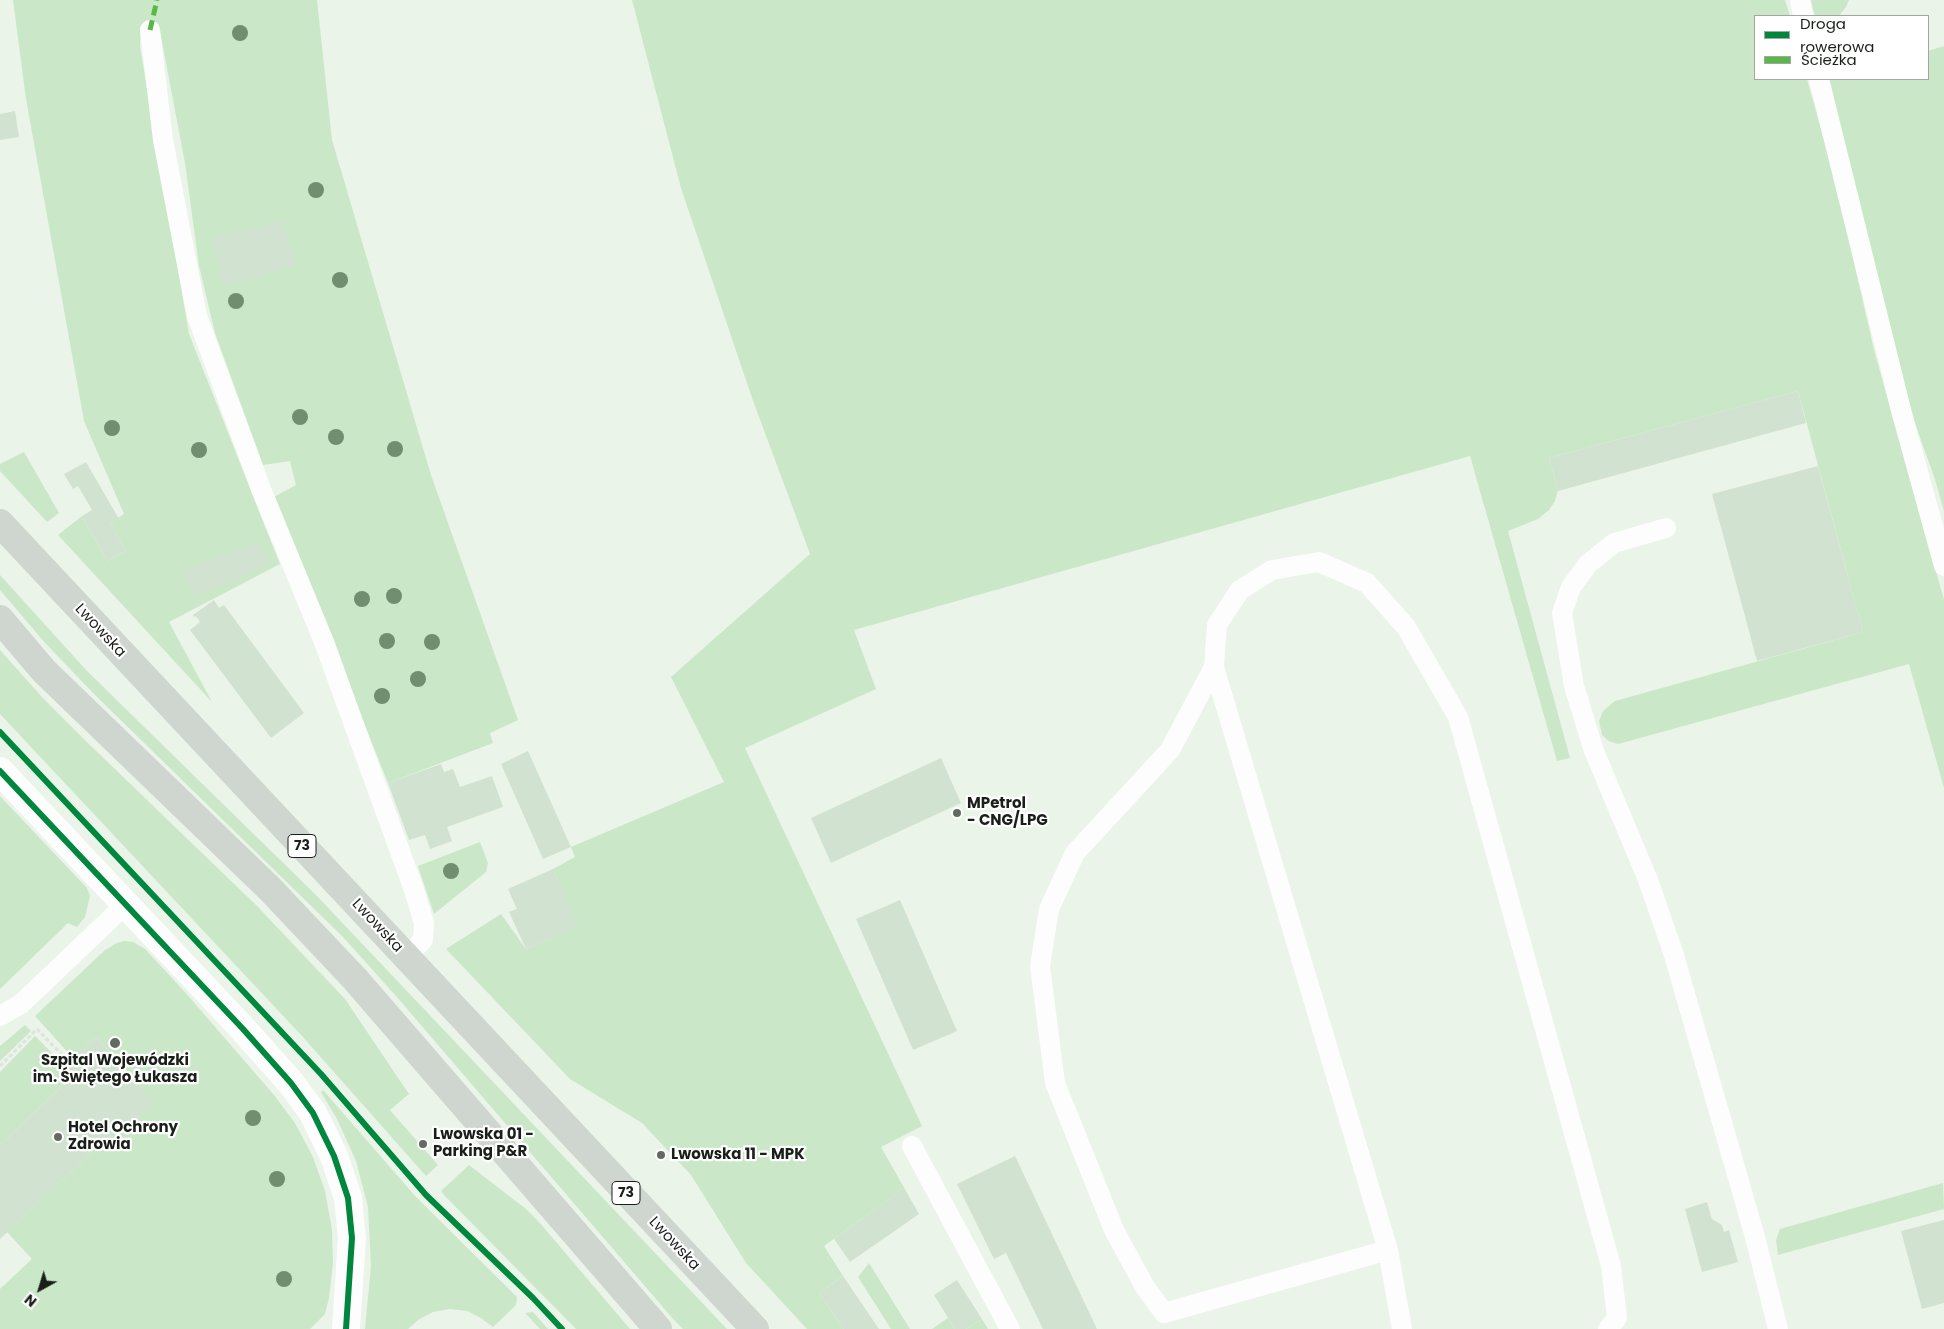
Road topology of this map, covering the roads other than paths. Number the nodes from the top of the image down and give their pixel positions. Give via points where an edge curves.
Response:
1 (1800, 0) edge
2 (1804, 15) edge
3 (150, 30) dead end
4 (1819, 80) edge
5 (0, 523) edge
6 (1666, 528) dead end
7 (1944, 566) edge
8 (0, 619) edge
9 (1214, 667) junction
10 (0, 771) edge
11 (126, 904) junction
12 (406, 957) junction
13 (0, 1016) edge
14 (912, 1146) dead end
15 (1388, 1250) junction
16 (1162, 1321) edge
17 (346, 1329) edge
18 (658, 1329) edge
19 (755, 1329) edge
20 (1010, 1329) edge
21 (1402, 1329) edge
22 (1608, 1329) edge
23 (1778, 1329) edge

1 - 2 lane
3 - 12 lane via 163,140 196,316 261,489 324,642 414,890 424,923 423,940
4 - 7 lane via 1901,410
5 - 12 main road, Lwowska / 73
6 - 23 lane via 1614,544 1588,564 1571,587 1562,613 1574,686 1585,723 1673,952 1755,1237
8 - 18 main road via 44,670 270,890 355,979
9 - 15 lane
9 - 16 lane via 1170,750 1075,853 1049,909 1040,966 1055,1083 1114,1230
9 - 22 lane via 1218,625 1240,590 1272,570 1320,562 1367,583 1406,627 1458,717 1612,1266 1617,1318
10 - 11 street
11 - 13 lane via 21,1004
11 - 17 street via 291,1082 313,1113 334,1156 348,1198 352,1238
12 - 19 main road, Lwowska / 73
14 - 20 lane
15 - 16 lane
15 - 21 lane

